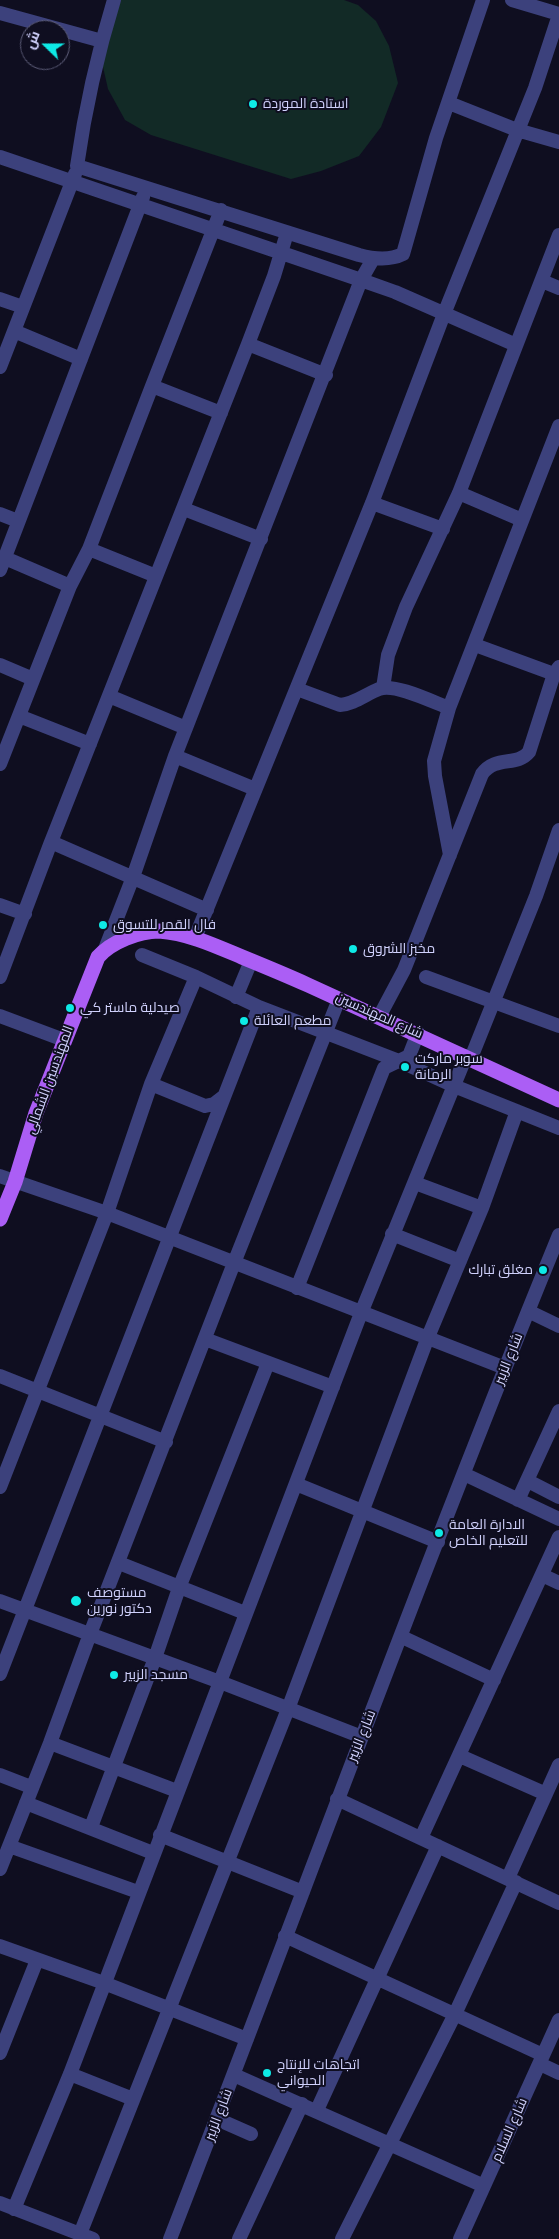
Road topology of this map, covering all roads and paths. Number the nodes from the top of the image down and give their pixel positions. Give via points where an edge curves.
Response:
1 (114, 0) edge
2 (483, 0) edge
3 (512, 0) edge
4 (0, 12) edge
5 (559, 14) edge
6 (102, 41) junction
7 (449, 103) junction
8 (517, 130) junction
9 (559, 142) edge
10 (0, 157) edge
11 (77, 166) junction
12 (72, 183) junction
13 (146, 188) junction
14 (140, 206) junction
15 (221, 210) junction
16 (214, 230) junction
17 (287, 233) junction
18 (559, 236) edge
19 (281, 253) junction
20 (373, 259) junction
21 (361, 280) junction
22 (542, 281) junction
23 (559, 288) edge
24 (0, 299) edge
25 (22, 307) junction
26 (444, 314) junction
27 (14, 331) junction
28 (248, 344) junction
29 (516, 345) junction
30 (82, 359) junction
31 (0, 367) edge
32 (326, 375) junction
33 (152, 386) junction
34 (221, 413) junction
35 (559, 426) edge
36 (553, 457) edge
37 (459, 493) junction
38 (372, 503) junction
39 (184, 509) junction
40 (0, 514) edge
41 (522, 520) junction
42 (18, 521) junction
43 (444, 529) junction
44 (261, 539) junction
45 (89, 549) junction
46 (2, 564) edge
47 (156, 576) junction
48 (70, 586) junction
49 (475, 645) junction
50 (0, 665) edge
51 (557, 670) edge
52 (33, 679) junction
53 (383, 688) junction
54 (297, 690) junction
55 (109, 696) junction
56 (449, 708) junction
57 (19, 716) junction
58 (186, 728) junction
59 (90, 744) junction
60 (174, 756) junction
61 (0, 762) edge
62 (255, 789) junction
63 (559, 830) edge
64 (51, 842) junction
65 (450, 855) junction
66 (133, 877) junction
67 (0, 905) edge
68 (207, 910) junction
69 (24, 914) junction
70 (195, 938) junction
71 (105, 950) junction
72 (142, 955) dead end
73 (251, 961) junction
74 (0, 977) edge
75 (196, 977) junction
76 (426, 977) dead end
77 (236, 997) junction
78 (339, 999) junction
79 (495, 1002) junction
80 (259, 1007) junction
81 (0, 1016) edge
82 (379, 1017) junction
83 (559, 1026) edge
84 (325, 1034) junction
85 (418, 1034) junction
86 (64, 1040) junction
87 (468, 1057) junction
88 (399, 1060) junction
89 (151, 1084) junction
90 (454, 1086) junction
91 (223, 1097) junction
92 (559, 1100) edge
93 (518, 1110) junction
94 (559, 1128) edge
95 (0, 1176) edge
96 (15, 1182) junction
97 (416, 1183) junction
98 (482, 1208) junction
99 (107, 1213) junction
100 (0, 1219) edge
101 (392, 1234) junction
102 (559, 1235) edge
103 (168, 1237) junction
104 (460, 1261) junction
105 (234, 1263) junction
106 (297, 1288) junction
107 (528, 1311) junction
108 (361, 1313) junction
109 (559, 1326) edge
110 (428, 1337) junction
111 (205, 1339) junction
112 (268, 1363) junction
113 (505, 1368) junction
114 (0, 1376) edge
115 (333, 1387) junction
116 (37, 1392) junction
117 (559, 1411) edge
118 (99, 1414) junction
119 (166, 1442) junction
120 (464, 1474) junction
121 (528, 1481) junction
122 (296, 1484) junction
123 (0, 1487) edge
124 (559, 1497) edge
125 (518, 1500) junction
126 (362, 1510) junction
127 (559, 1519) edge
128 (559, 1537) edge
129 (438, 1542) junction
130 (119, 1563) junction
131 (542, 1575) junction
132 (559, 1583) edge
133 (179, 1588) junction
134 (0, 1601) edge
135 (25, 1612) junction
136 (245, 1613) junction
137 (90, 1634) junction
138 (402, 1637) junction
139 (155, 1658) junction
140 (0, 1674) edge
141 (494, 1680) junction
142 (220, 1682) junction
143 (288, 1709) junction
144 (362, 1737) junction
145 (50, 1743) junction
146 (460, 1756) junction
147 (559, 1765) edge
148 (114, 1768) junction
149 (0, 1775) edge
150 (31, 1787) junction
151 (177, 1791) junction
152 (546, 1794) junction
153 (337, 1799) junction
154 (26, 1803) junction
155 (91, 1827) junction
156 (160, 1836) junction
157 (421, 1838) junction
158 (9, 1846) junction
159 (438, 1846) junction
160 (153, 1853) junction
161 (225, 1863) junction
162 (0, 1869) edge
163 (512, 1880) junction
164 (138, 1892) junction
165 (303, 1892) junction
166 (559, 1903) edge
167 (285, 1936) junction
168 (0, 1946) edge
169 (37, 1960) junction
170 (378, 1978) junction
171 (104, 1983) junction
172 (170, 2008) junction
173 (455, 2014) junction
174 (559, 2020) edge
175 (247, 2039) junction
176 (0, 2053) edge
177 (541, 2059) junction
178 (559, 2073) edge
179 (70, 2074) junction
180 (234, 2075) junction
181 (133, 2099) junction
182 (302, 2104) junction
183 (318, 2110) junction
184 (217, 2119) junction
185 (251, 2134) dead end
186 (389, 2144) junction
187 (484, 2186) junction
188 (0, 2203) edge
189 (14, 2209) junction
190 (65, 2234) edge
191 (87, 2237) edge
192 (170, 2239) edge
193 (240, 2239) edge
194 (342, 2239) edge
195 (460, 2239) edge

1 - 6 street
2 - 7 street
3 - 5 street
4 - 6 street
5 - 8 street via 535,88
6 - 11 street via 85,112
7 - 8 street
7 - 20 street via 403,254 395,258
8 - 9 street
8 - 26 street
10 - 12 street
11 - 12 street
11 - 13 street
12 - 14 street
12 - 25 street
13 - 14 street
13 - 15 street
14 - 16 street
14 - 30 street
15 - 16 street
15 - 17 street
16 - 19 street
16 - 33 street
17 - 19 street
17 - 20 street
18 - 22 street
19 - 21 street
19 - 28 street
20 - 21 street
21 - 26 street
21 - 32 street
22 - 23 street
22 - 29 street
24 - 25 street
25 - 27 street
26 - 29 street
26 - 38 street
27 - 30 street
27 - 31 street
28 - 32 street
28 - 34 street
29 - 37 street
30 - 42 street
32 - 44 street
33 - 34 street
33 - 45 street
34 - 39 street
35 - 36 street
36 - 41 street
37 - 41 street
37 - 43 street
38 - 43 street
38 - 54 street
39 - 44 street
39 - 47 street
40 - 42 street
41 - 49 street
42 - 46 street
43 - 53 street via 406,606 388,655
44 - 58 street
45 - 47 street
45 - 48 street
46 - 48 street
47 - 55 street
48 - 52 street
49 - 51 street
49 - 56 street
50 - 52 street
51 - 65 street via 529,752 522,758 494,764 484,771
52 - 57 street
53 - 54 street via 346,705
53 - 56 street
54 - 62 street
55 - 58 street
55 - 59 street
56 - 65 street via 434,761
57 - 59 street
57 - 61 street
58 - 60 street
59 - 64 street
60 - 62 street
60 - 66 street
62 - 68 street
63 - 79 street
64 - 66 street
64 - 69 street
65 - 82 street via 404,970
66 - 68 street
66 - 71 street
67 - 69 street
68 - 70 street
69 - 74 street
70 - 71 main road, المهندسين الشمالي via 150,932 120,941
70 - 73 main road, المهندسين الشمالي
71 - 86 main road, المهندسين الشمالي via 91,970
72 - 75 street
73 - 77 street
73 - 78 main road, شارع المهندسين
75 - 77 street
75 - 89 street
76 - 79 street
77 - 80 street
78 - 82 main road, شارع المهندسين
78 - 84 street
79 - 83 street
79 - 87 street
80 - 84 street
80 - 91 street
81 - 86 street
82 - 85 main road, شارع المهندسين
84 - 88 street
84 - 105 street
85 - 87 main road, شارع المهندسين
85 - 88 street via 409,1056
86 - 96 main road, المهندسين الشمالي via 36,1113
87 - 90 street
87 - 92 main road, شارع المهندسين
88 - 90 street
88 - 106 street via 384,1068
89 - 91 street via 205,1106
89 - 99 street
90 - 93 street
90 - 97 street
91 - 103 street
93 - 94 street
93 - 98 street
95 - 96 street
96 - 99 street
96 - 100 main road, المهندسين الشمالي
97 - 98 street
97 - 101 street
98 - 104 street
99 - 103 street
99 - 116 street
101 - 104 street
101 - 108 street
102 - 107 street, شارع الزبير
103 - 105 street
103 - 118 street
104 - 110 street
105 - 106 street
105 - 111 street
106 - 108 street
107 - 109 street
107 - 113 street, شارع الزبير
108 - 110 street
108 - 115 street
110 - 113 street
110 - 126 street
111 - 112 street
111 - 119 street
112 - 115 street
112 - 133 street
113 - 120 street, شارع الزبير
114 - 116 street
115 - 122 street
116 - 118 street
116 - 123 street
117 - 121 street
118 - 119 street
118 - 135 street
119 - 130 street
120 - 125 street
120 - 129 street, شارع الزبير
121 - 124 street
121 - 125 street
122 - 126 street
122 - 136 street
125 - 127 street
126 - 129 street
126 - 143 street
128 - 131 street
129 - 138 street, شارع الزبير
130 - 133 street
130 - 137 street
131 - 132 street
131 - 141 street
133 - 136 street
133 - 139 street
134 - 135 street
135 - 137 street
135 - 140 street
136 - 142 street
137 - 139 street
137 - 145 street
138 - 141 street
138 - 144 street, شارع الزبير
139 - 142 street
139 - 148 street
141 - 146 street
142 - 143 street
142 - 151 street
143 - 144 street
143 - 161 street
144 - 153 street, شارع الزبير
145 - 148 street
145 - 150 street
146 - 152 street
146 - 157 street
147 - 152 street
148 - 151 street
148 - 155 street
149 - 150 street
150 - 154 street
151 - 156 street
152 - 163 street
153 - 157 street
153 - 165 street, شارع الزبير
154 - 155 street
154 - 158 street
155 - 160 street
156 - 160 street
156 - 161 street
157 - 159 street
158 - 162 street
158 - 164 street
159 - 163 street
159 - 170 street
160 - 164 street
161 - 165 street
161 - 172 street
163 - 166 street
163 - 173 street
164 - 171 street
165 - 167 street, شارع الزبير
167 - 170 street
167 - 175 street, شارع الزبير
168 - 169 street
169 - 171 street
169 - 176 street
170 - 173 street
170 - 183 street
171 - 172 street
171 - 179 street
172 - 175 street
172 - 181 street
173 - 177 street
173 - 186 street
174 - 177 street, شارع السلام
175 - 180 street, شارع الزبير
177 - 178 street
177 - 187 street, شارع السلام
179 - 181 street
179 - 189 street
180 - 182 street
180 - 184 street, شارع الزبير
181 - 191 street
182 - 183 street
182 - 193 street
183 - 186 street
184 - 185 street
184 - 192 street, شارع الزبير
186 - 187 street
186 - 194 street
187 - 195 street, شارع السلام
188 - 189 street
189 - 190 street
190 - 191 street

